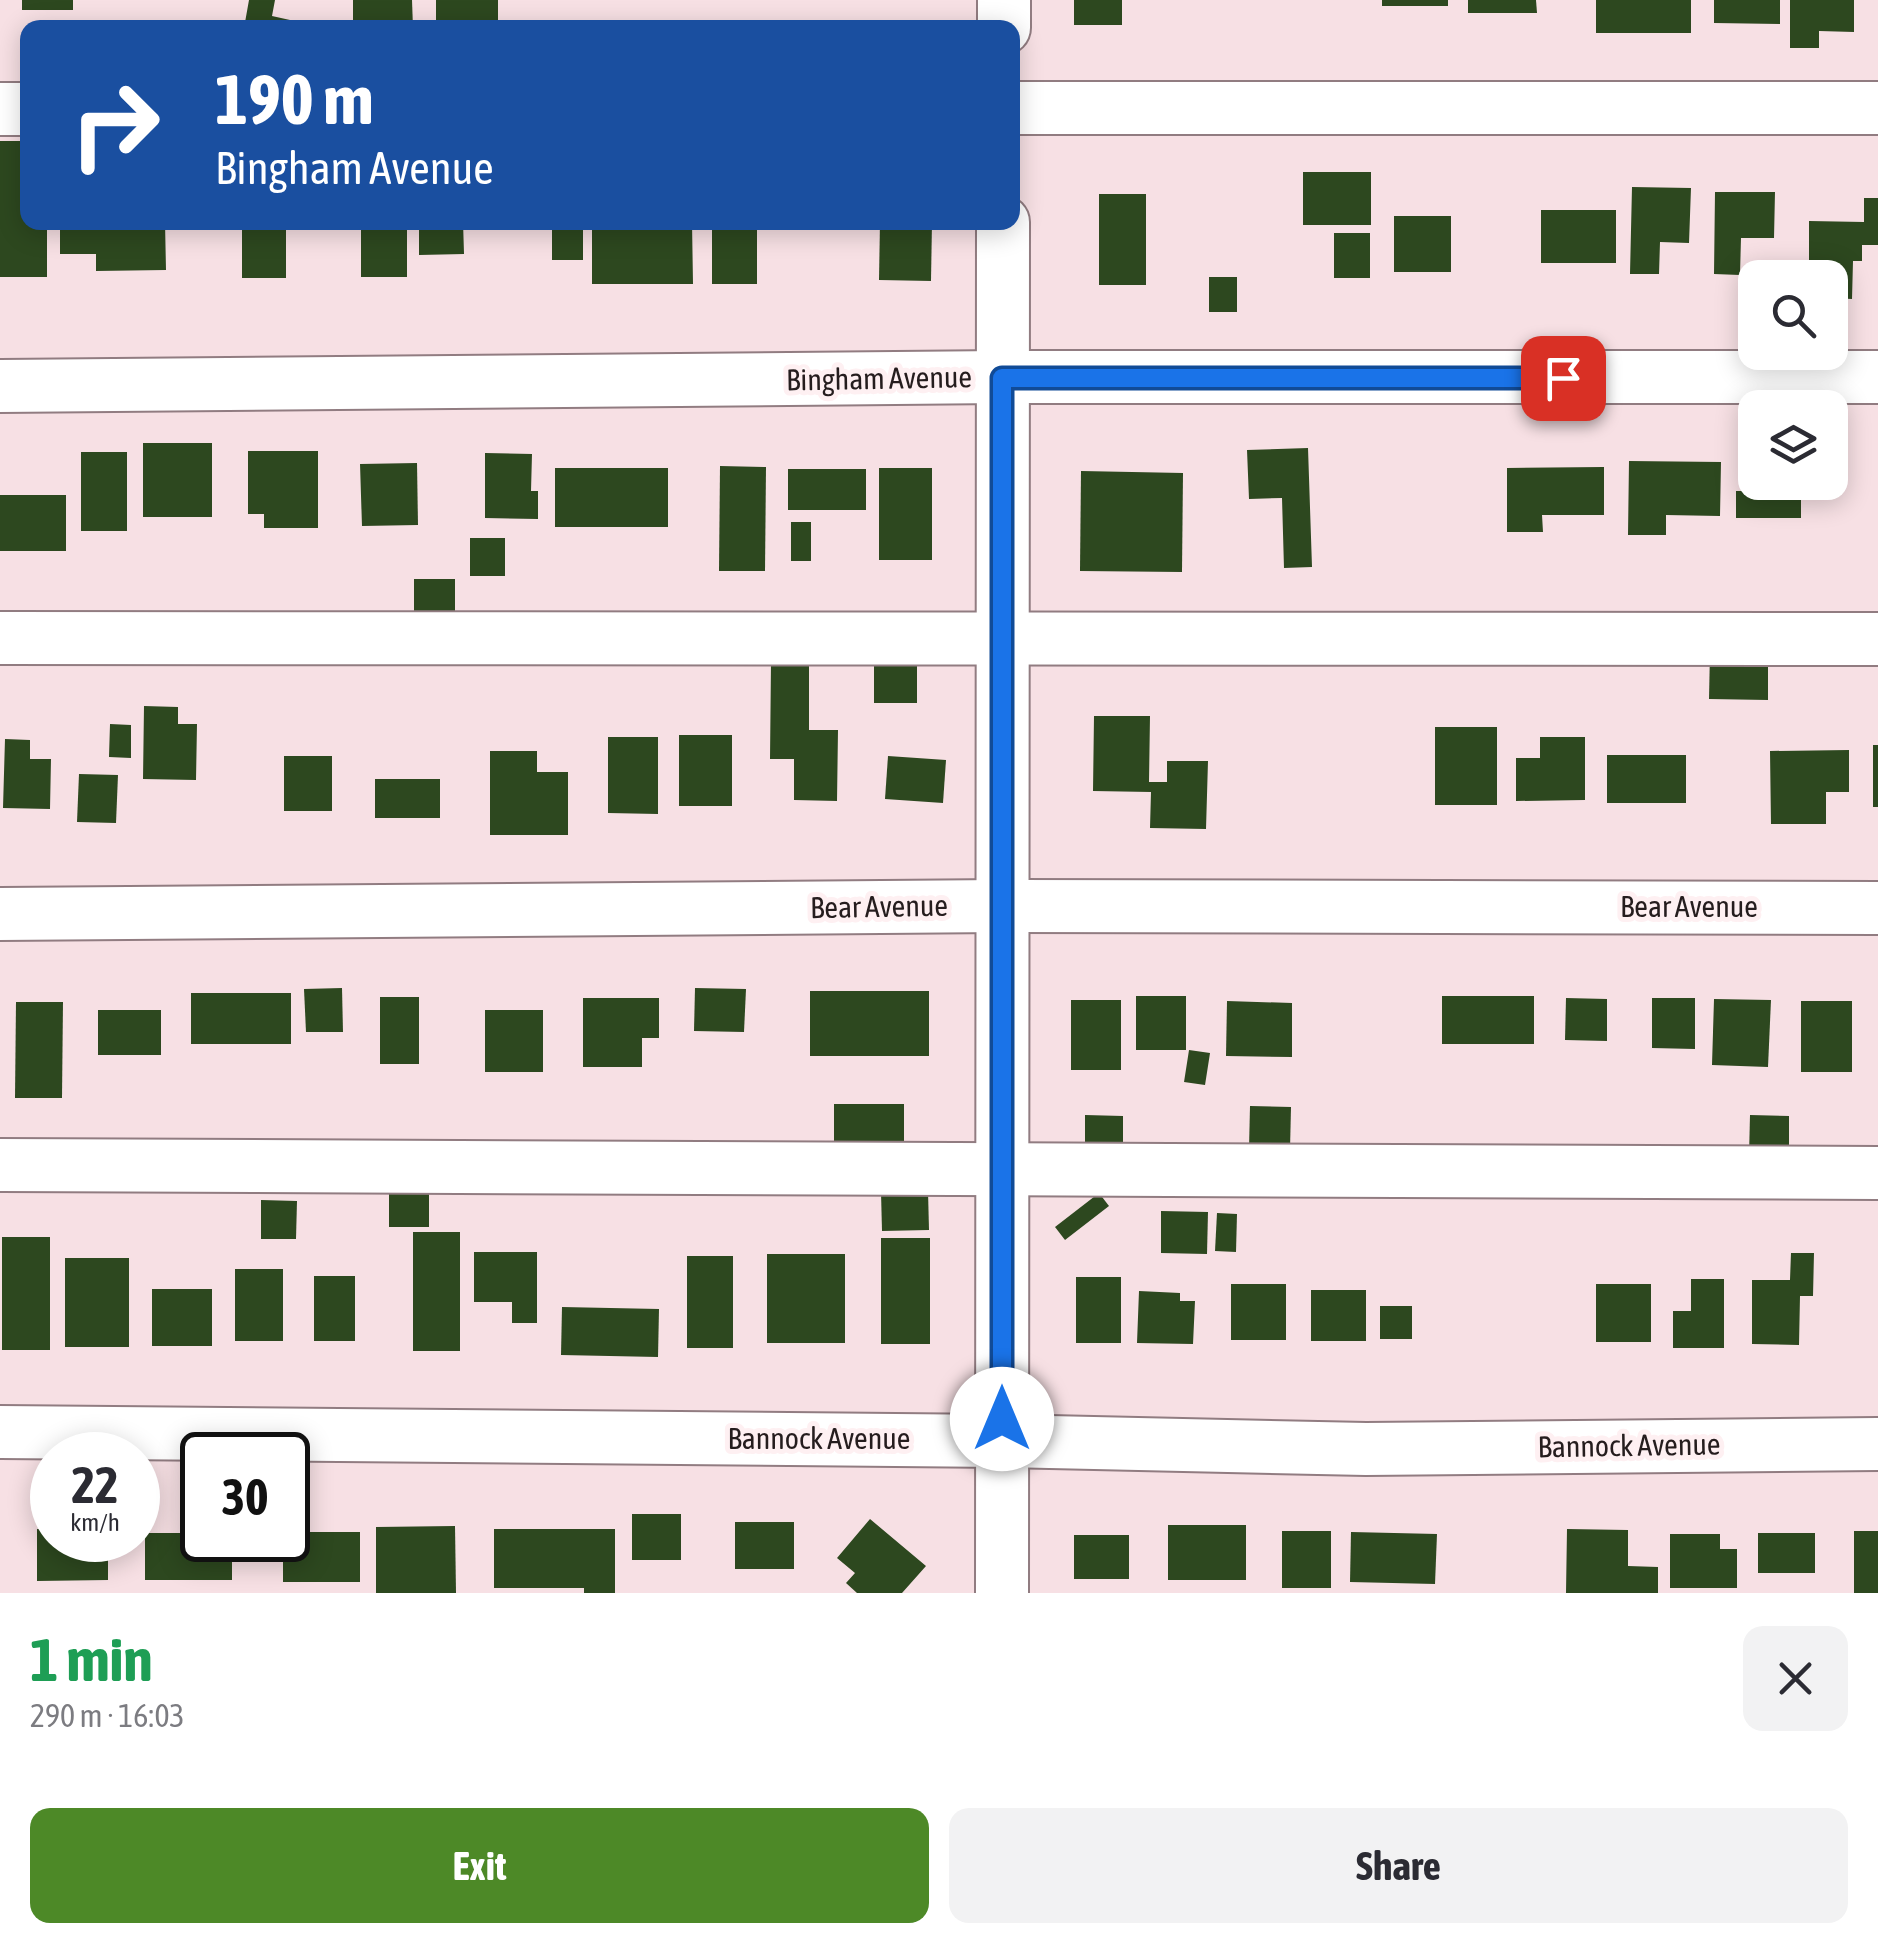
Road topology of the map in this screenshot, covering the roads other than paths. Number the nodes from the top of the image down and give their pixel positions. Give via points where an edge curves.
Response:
1 (1020, 108) edge
2 (1878, 108) edge
3 (1003, 230) edge
4 (1002, 378) junction
5 (1878, 378) edge
6 (0, 386) edge
7 (0, 638) edge
8 (1878, 639) edge
9 (1002, 641) junction
10 (1001, 906) junction
11 (1878, 908) edge
12 (0, 914) edge
13 (0, 1166) edge
14 (1002, 1171) junction
15 (1878, 1173) edge
16 (0, 1432) edge
17 (1002, 1440) junction
18 (1878, 1444) edge
19 (1002, 1593) edge

1 - 2 street
3 - 4 street
4 - 5 street, Bingham Avenue
4 - 6 street, Bingham Avenue
4 - 9 street
7 - 9 street
8 - 9 street
9 - 10 street
10 - 11 street, Bear Avenue
10 - 12 street, Bear Avenue
10 - 14 street
13 - 14 street
14 - 15 street
14 - 17 street
16 - 17 street, Bannock Avenue
17 - 18 street, Bannock Avenue via 1366,1449
17 - 19 street

